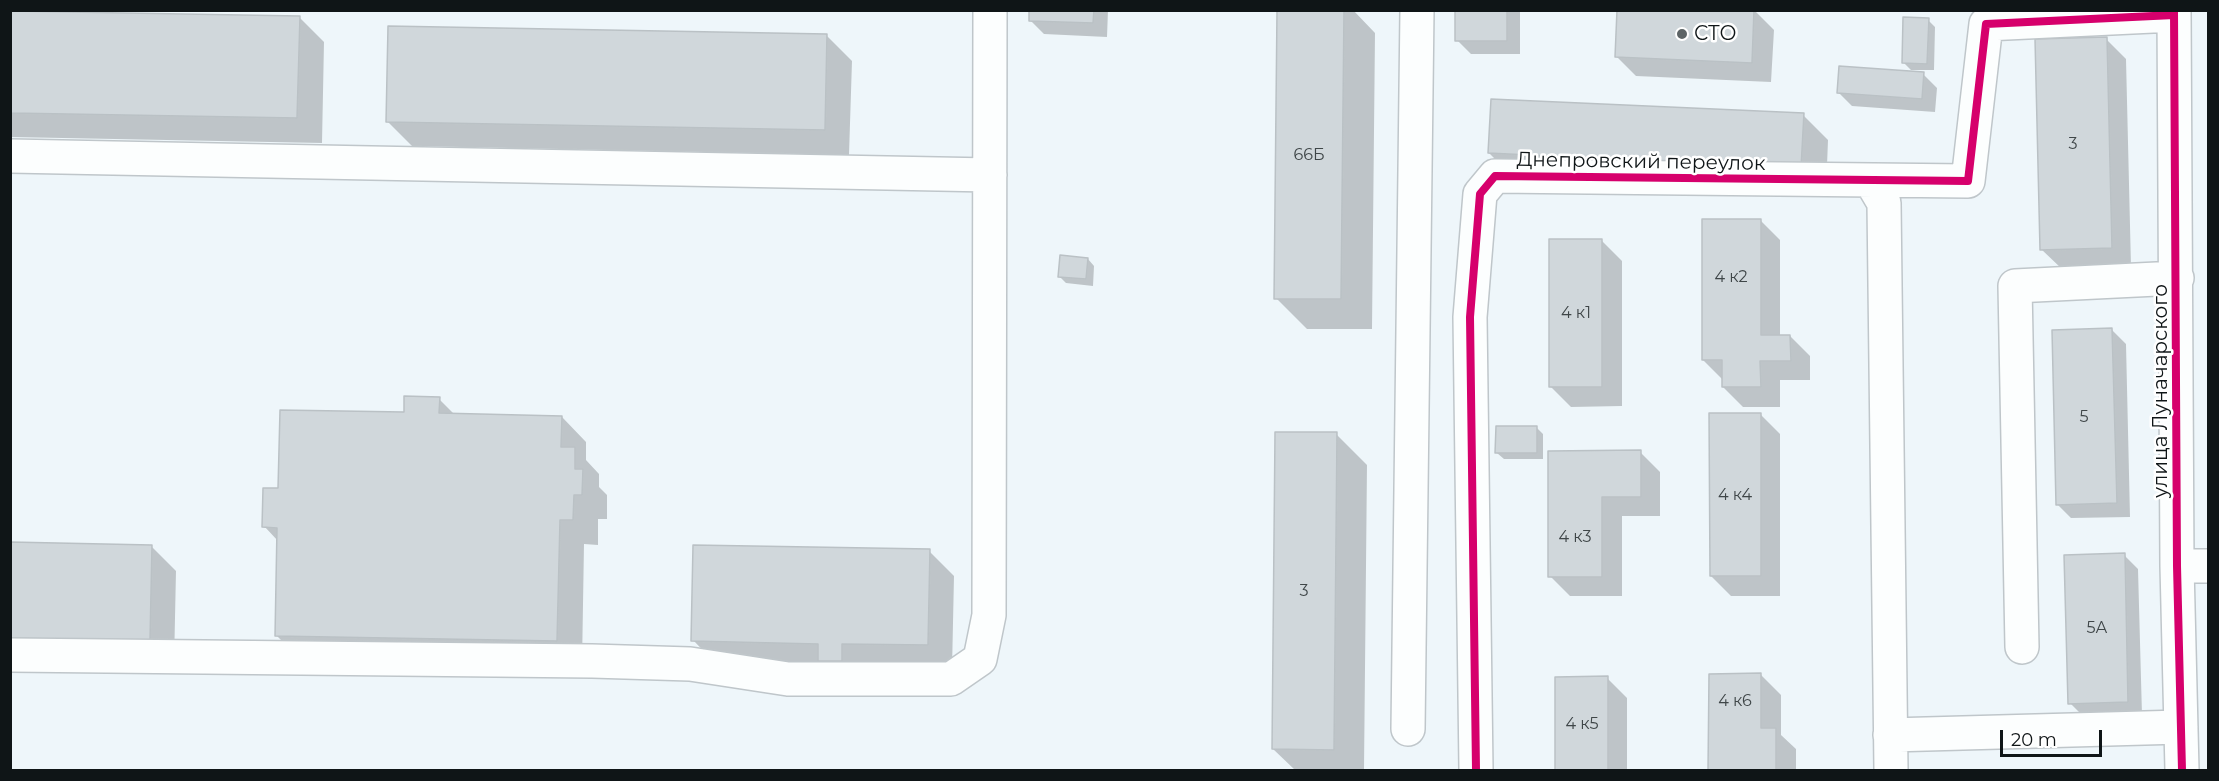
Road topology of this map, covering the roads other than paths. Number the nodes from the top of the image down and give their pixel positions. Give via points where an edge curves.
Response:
1 (990, 10) edge
2 (1417, 10) edge
3 (2174, 13) edge
4 (10, 156) edge
5 (990, 175) junction
6 (1871, 181) junction
7 (2177, 278) junction
8 (2193, 566) edge
9 (2022, 647) dead end
10 (10, 655) edge
11 (2181, 727) junction
12 (1408, 729) dead end
13 (1890, 735) junction
14 (1476, 771) edge
15 (1891, 771) edge
16 (2182, 771) edge

1 - 5 street
2 - 12 street
3 - 6 street, Днепровский переулок via 1986,24 1968,181
3 - 7 street, улица Луначарского
4 - 5 street
5 - 10 street via 989,615 980,659 951,679 788,679 690,664 592,661
6 - 13 street via 1884,203
6 - 14 street, Днепровский переулок via 1495,176 1480,194 1470,317
7 - 8 street, улица Луначарского
7 - 9 street via 2015,286
8 - 11 street, улица Луначарского
11 - 13 street
11 - 16 street, улица Луначарского
13 - 15 street

